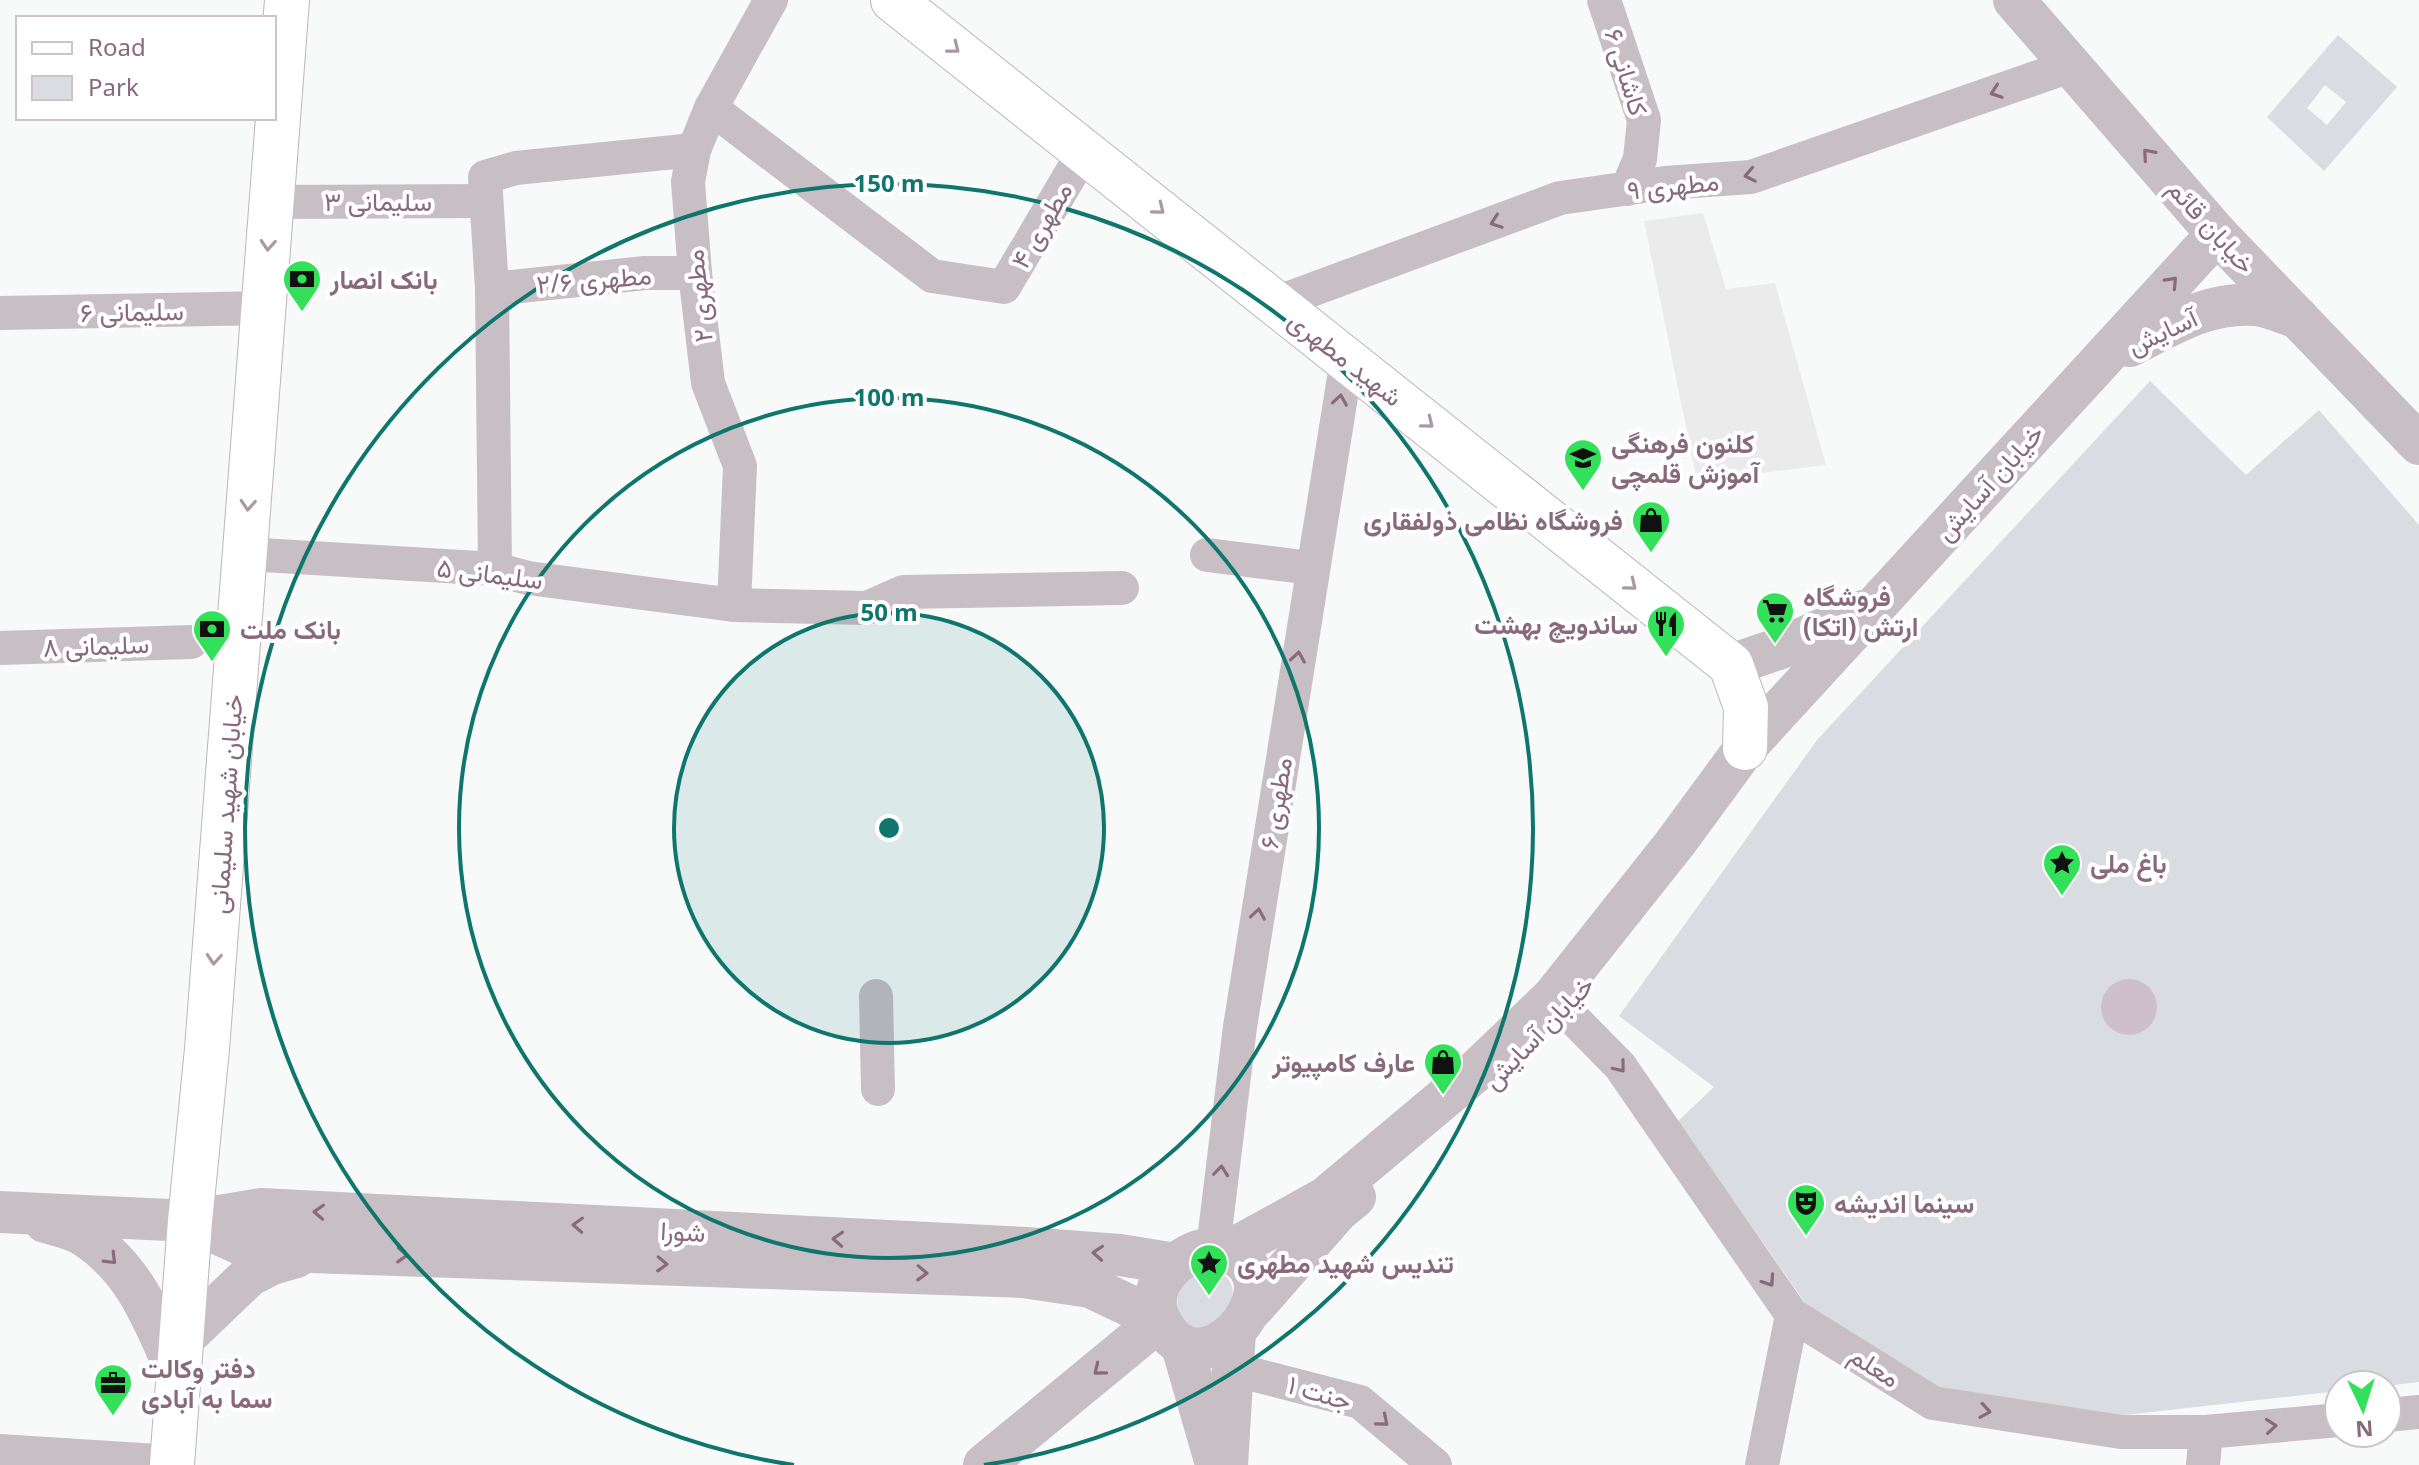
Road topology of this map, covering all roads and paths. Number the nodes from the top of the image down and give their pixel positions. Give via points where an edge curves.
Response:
1 (287, 0) edge
2 (771, 0) edge
3 (893, 0) edge
4 (1604, 0) edge
5 (2014, 0) edge
6 (2070, 66) junction
7 (711, 108) junction
8 (694, 150) junction
9 (1085, 150) junction
10 (1627, 189) junction
11 (485, 201) junction
12 (272, 202) junction
13 (2217, 234) junction
14 (695, 273) junction
15 (492, 289) junction
16 (1276, 303) junction
17 (263, 308) junction
18 (0, 313) edge
19 (2298, 318) junction
20 (1347, 359) junction
21 (2100, 360) junction
22 (2419, 444) edge
23 (245, 554) junction
24 (1207, 555) dead end
25 (1312, 568) junction
26 (495, 569) junction
27 (1122, 588) dead end
28 (734, 605) junction
29 (1877, 605) junction
30 (191, 642) dead end
31 (0, 648) edge
32 (1731, 665) junction
33 (1776, 716) junction
34 (1745, 748) junction
35 (876, 996) dead end
36 (1566, 1011) junction
37 (878, 1089) dead end
38 (9, 1212) edge
39 (190, 1221) junction
40 (313, 1252) junction
41 (1205, 1254) junction
42 (1792, 1315) junction
43 (1171, 1333) junction
44 (1240, 1336) junction
45 (181, 1360) junction
46 (2323, 1423) edge
47 (2205, 1448) edge
48 (0, 1451) edge
49 (173, 1463) edge
50 (984, 1465) edge
51 (1216, 1465) edge
52 (1227, 1465) edge
53 (1435, 1465) edge
54 (1762, 1465) edge

1 - 12 main road, خیابان شهید سلیمانی
2 - 7 street, مطهری ۲
3 -> 9 main road, شهید مطهری
4 - 10 street, کاشانی ۶ via 1644,120 1640,159
5 - 6 street, خیابان قائم
6 -> 10 street, مطهری ۹ via 1751,177
13 -> 6 street, خیابان قائم
7 - 8 street, مطهری ۲
7 - 9 street, مطهری ۴ via 932,276 1004,287
8 - 11 street via 516,168 485,177
8 - 14 street, مطهری ۲ via 688,182
9 -> 16 main road, شهید مطهری
10 -> 16 street, مطهری ۹ via 1560,198
11 - 12 street, سلیمانی ۳
11 - 15 street
12 -> 17 main road, خیابان شهید سلیمانی
13 - 19 street, خیابان قائم
21 -> 13 street, آسایش
14 - 15 street, مطهری ۲/۶
14 - 28 street, مطهری ۲ via 708,383 740,466
15 - 26 street
16 - 20 main road, شهید مطهری
17 - 18 street, سلیمانی ۶
17 -> 23 main road, خیابان شهید سلیمانی
19 - 21 street, آسایش via 2257,305 2213,308 2179,319
19 - 22 street, خیابان قائم
25 -> 20 street, مطهری ۶
20 -> 32 main road, شهید مطهری
21 - 29 street, خیابان آسایش
23 - 26 street, سلیمانی ۵
23 -> 39 main road, خیابان شهید سلیمانی
24 - 25 street
41 -> 25 street, مطهری ۶
26 - 28 street, سلیمانی ۵
27 - 28 street, سلیمانی ۵ via 903,592 867,608
29 - 32 street, خیابان آسایش
29 - 33 street, خیابان آسایش
30 - 31 street, سلیمانی ۸
32 - 34 main road via 1746,707
33 - 34 street, خیابان آسایش
33 - 36 street, خیابان آسایش via 1758,762
34 - 41 street, خیابان آسایش via 1553,997 1474,1073 1325,1198
35 - 37 street
36 -> 42 street, معلم via 1620,1066
36 - 44 street, خیابان آسایش via 1487,1087 1338,1211
38 - 39 street, شورا
38 -> 45 street via 84,1235 113,1258 144,1297
39 - 40 street, شورا via 254,1250
41 -> 39 street, شورا via 1120,1255 261,1209
39 - 45 main road, خیابان شهید سلیمانی
40 -> 43 street, شورا via 1023,1277 1090,1287
40 - 45 street via 249,1276
41 - 43 street via 1165,1274 1159,1287 1156,1304
41 - 44 street via 1243,1262 1252,1276
42 -> 47 street, معلم via 1933,1403
42 - 54 street
43 - 44 street via 1203,1348
43 -> 50 street
43 - 51 street
44 - 52 street
44 -> 53 street, جنت ۱ via 1360,1402
45 - 49 main road, خیابان شهید سلیمانی
47 -> 46 street, معلم
48 - 49 street

